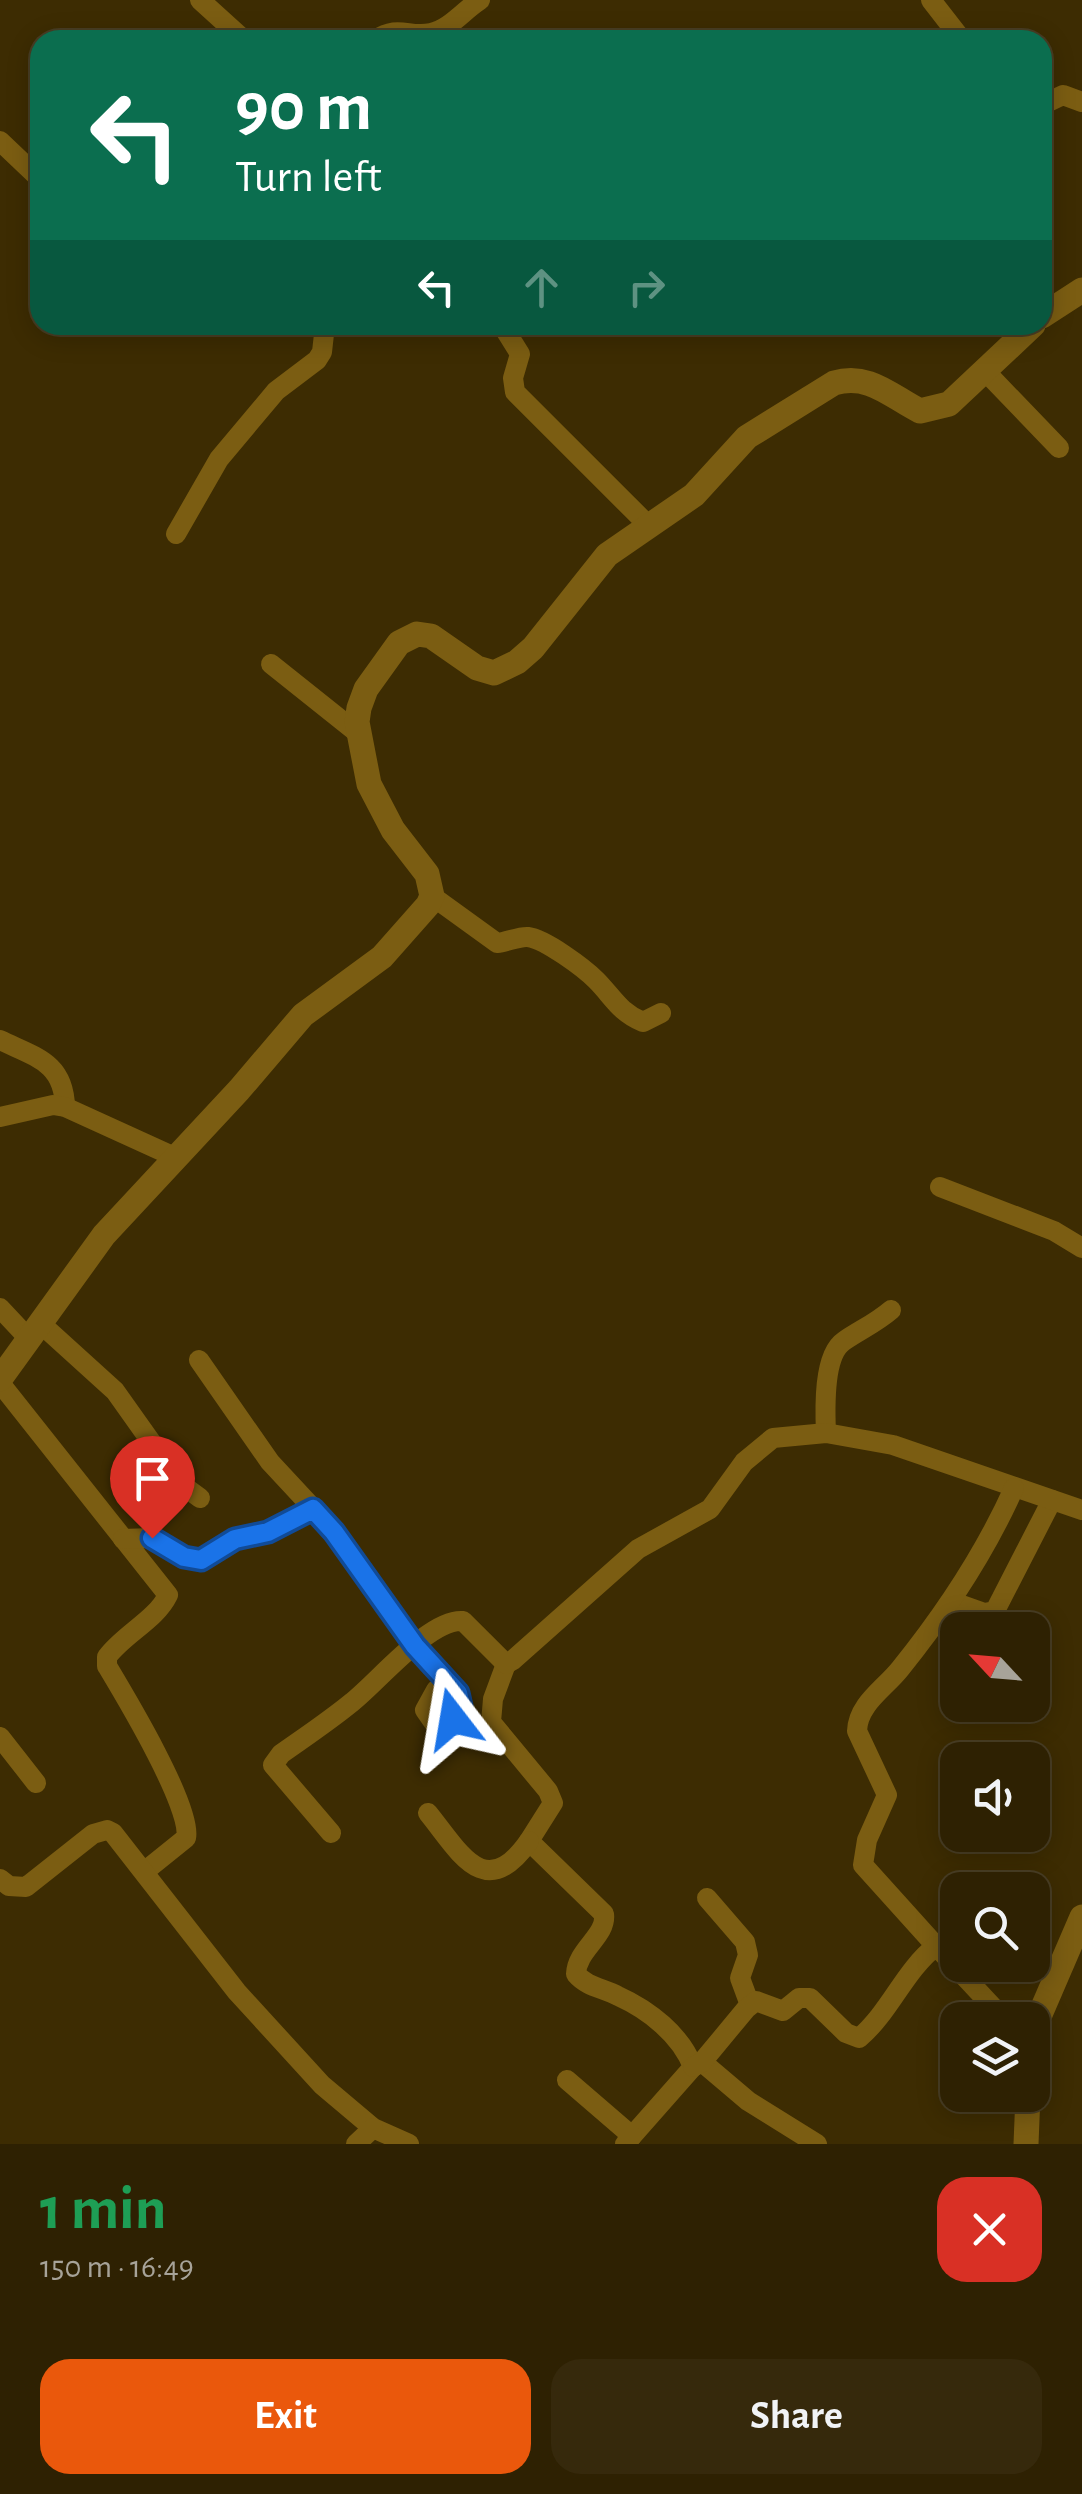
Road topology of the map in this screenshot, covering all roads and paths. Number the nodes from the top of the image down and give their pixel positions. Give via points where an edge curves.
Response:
1 (200, 0) edge
2 (480, 0) edge
3 (931, 0) edge
4 (233, 30) edge
5 (439, 30) edge
6 (954, 30) edge
7 (1052, 100) edge
8 (1082, 102) edge
9 (0, 141) edge
10 (30, 170) edge
11 (1082, 290) edge
12 (1052, 310) edge
13 (323, 335) edge
14 (508, 335) edge
15 (1022, 335) edge
16 (984, 371) junction
17 (1059, 448) dead end
18 (649, 526) junction
19 (176, 534) dead end
20 (271, 664) dead end
21 (360, 735) junction
22 (432, 896) junction
23 (661, 1013) dead end
24 (0, 1040) edge
25 (65, 1106) junction
26 (0, 1117) edge
27 (177, 1158) junction
28 (940, 1187) dead end
29 (1082, 1248) edge
30 (0, 1308) edge
31 (890, 1310) dead end
32 (35, 1331) junction
33 (199, 1360) dead end
34 (0, 1381) edge
35 (826, 1433) junction
36 (1014, 1488) junction
37 (200, 1498) dead end
38 (1052, 1500) junction
39 (313, 1509) junction
40 (1082, 1510) edge
41 (122, 1539) junction
42 (953, 1602) junction
43 (415, 1646) junction
44 (506, 1664) junction
45 (448, 1684) dead end
46 (0, 1736) edge
47 (36, 1783) dead end
48 (428, 1813) dead end
49 (331, 1834) dead end
50 (529, 1841) junction
51 (145, 1871) junction
52 (0, 1880) edge
53 (707, 1898) dead end
54 (1082, 1917) edge
55 (936, 1946) junction
56 (988, 2002) edge
57 (1045, 2002) edge
58 (750, 2004) junction
59 (698, 2065) junction
60 (568, 2080) dead end
61 (1027, 2112) edge
62 (373, 2128) junction
63 (628, 2140) edge
64 (356, 2144) edge
65 (409, 2144) edge
66 (817, 2144) edge
67 (1026, 2144) edge

1 - 4 street
2 - 5 street
3 - 6 street
7 - 8 street
9 - 10 street
11 - 12 street
13 - 19 street via 317,360 276,391 219,459
14 - 18 street via 520,354 515,392
15 - 16 street
16 - 17 street
16 - 18 street via 949,404 920,411 868,382 834,383 747,437 694,495
18 - 21 street via 607,555 533,648 494,673 431,636 416,634 400,643 366,689
20 - 21 street
21 - 22 street via 369,784 427,874
22 - 23 street via 498,943 526,936 548,944 597,980 628,1016 643,1022
22 - 27 street via 395,945 302,1015
24 - 25 street via 56,1070
25 - 26 street
25 - 27 street
27 - 32 street via 104,1235
28 - 29 street
30 - 32 street
31 - 35 street via 833,1354
32 - 34 street
32 - 37 street via 116,1391 181,1484
33 - 39 street via 270,1462
34 - 41 street
35 - 36 street via 893,1445
35 - 44 street via 774,1438 756,1450 710,1509 638,1549
36 - 38 street
36 - 42 street
38 - 40 street
38 - 42 street via 995,1611
39 - 41 street via 268,1532 235,1539 201,1560 152,1538
39 - 43 street
41 - 51 street via 168,1594 111,1651 107,1666 155,1750 188,1830
42 - 55 street via 862,1710 857,1731 887,1795 863,1866
43 - 44 street via 446,1622 464,1621
43 - 45 street
43 - 49 street via 273,1765
44 - 50 street via 491,1722 553,1802
46 - 47 street
48 - 50 street via 472,1868 504,1868
50 - 59 street via 604,1914 605,1924 577,1962 579,1978 664,2026
51 - 52 street via 106,1830 26,1887
51 - 62 street via 237,1992 322,2085
53 - 58 street via 748,1950 740,1978
54 - 57 street
55 - 56 street
55 - 58 street via 858,2038 810,1998 783,2010
58 - 59 street
59 - 63 street
59 - 66 street
60 - 63 street
61 - 67 street
62 - 64 street
62 - 65 street

